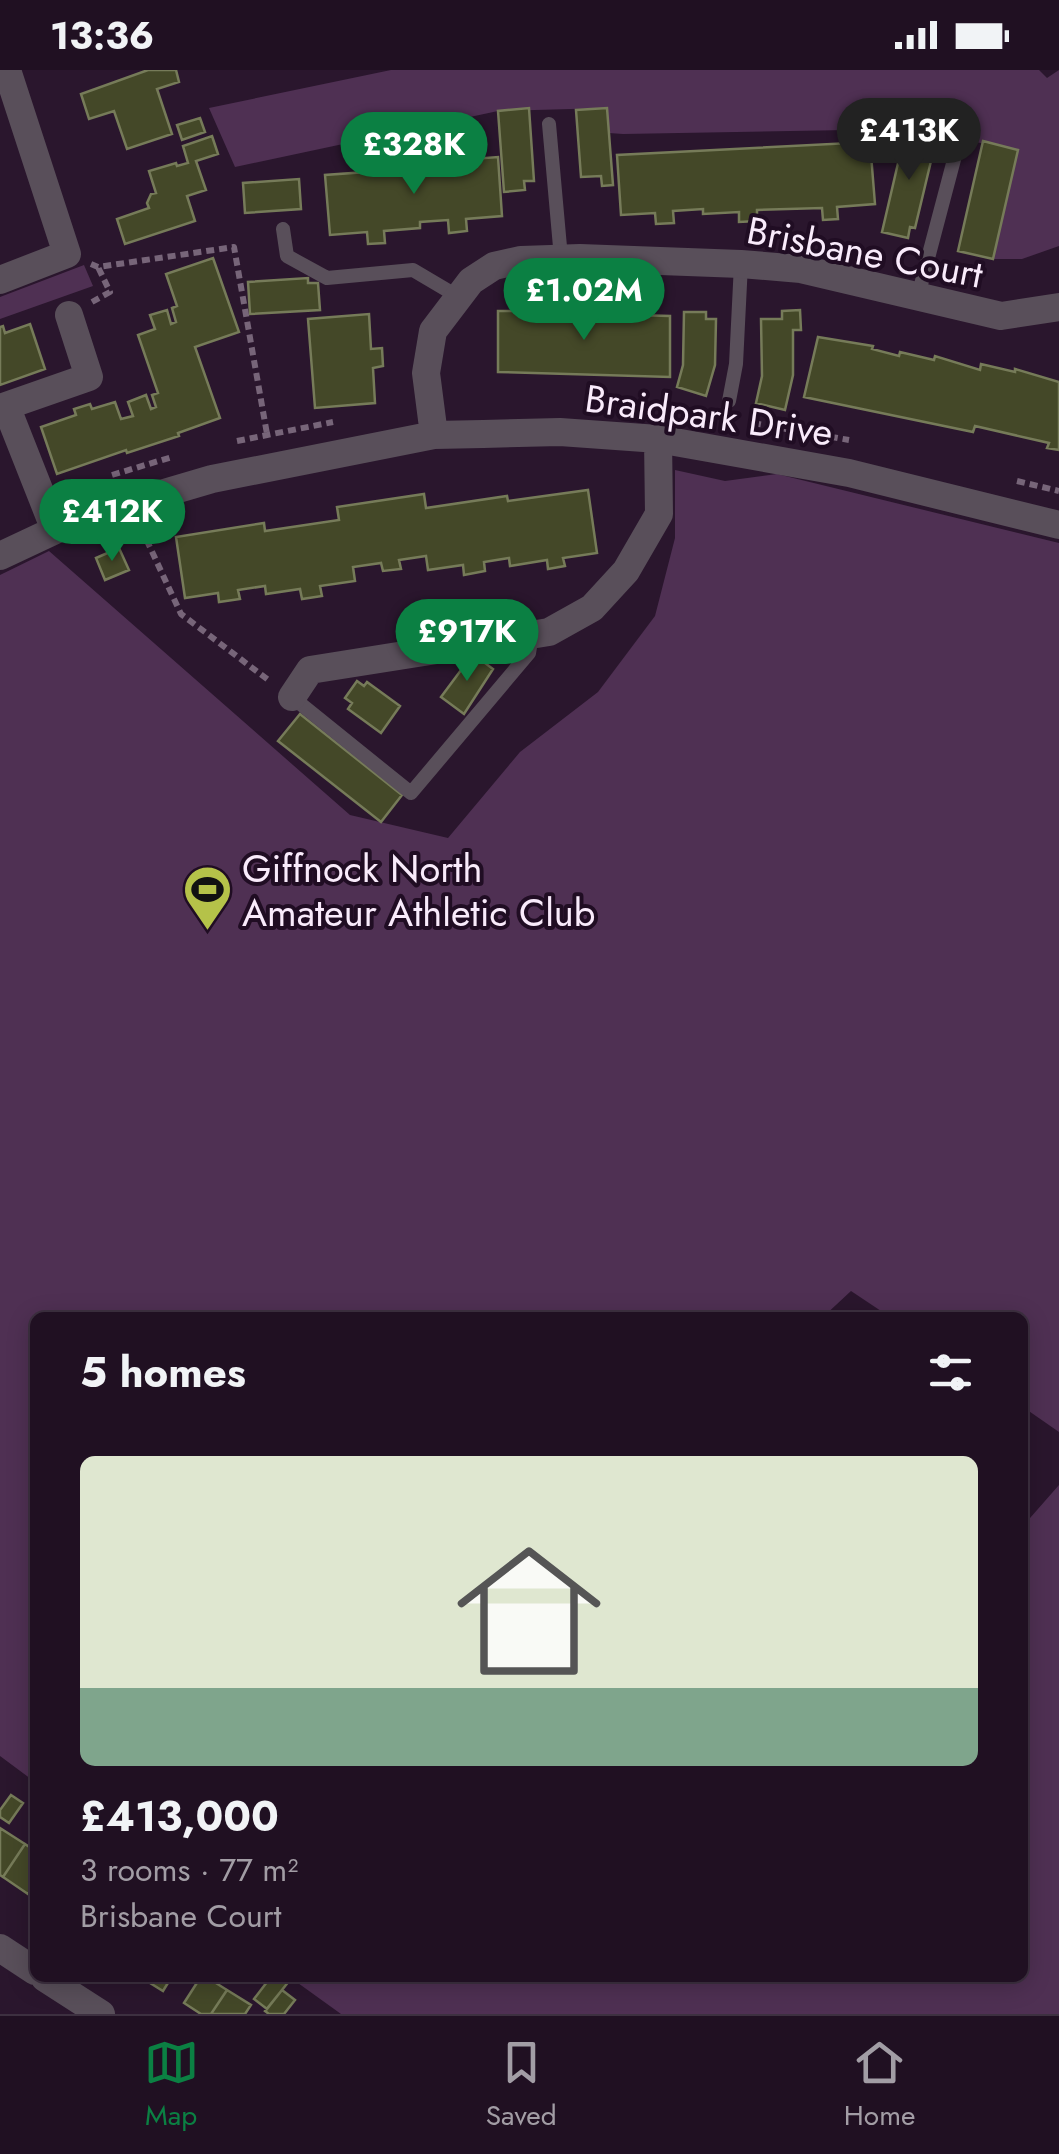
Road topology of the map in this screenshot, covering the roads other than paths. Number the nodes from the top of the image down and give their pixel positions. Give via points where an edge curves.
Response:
1 (7, 70) edge
2 (549, 124) dead end
3 (956, 152) dead end
4 (283, 229) dead end
5 (561, 258) junction
6 (741, 264) junction
7 (0, 280) edge
8 (457, 296) junction
9 (918, 296) junction
10 (1059, 308) edge
11 (69, 315) road end
12 (729, 401) dead end
13 (3, 407) edge
14 (434, 436) junction
15 (658, 439) junction
16 (1059, 525) edge
17 (55, 530) junction
18 (0, 556) edge
19 (532, 635) junction
20 (292, 698) joint
21 (0, 1948) edge
22 (30, 1968) edge
23 (51, 1982) edge
24 (101, 2014) edge

1 - 7 street via 67,254
2 - 5 lane
3 - 9 lane
4 - 8 lane via 286,256 327,278 414,270
5 - 6 street, Brisbane Court
5 - 8 street, Brisbane Court via 494,266
6 - 9 street, Brisbane Court via 801,269
6 - 12 lane
8 - 14 street, Brisbane Court via 428,350
9 - 10 street, Brisbane Court via 1001,316
11 - 13 street via 89,378
13 - 17 street
14 - 15 street, Braidpark Drive via 560,432
14 - 17 street, Braidpark Drive via 212,479
15 - 16 street, Braidpark Drive via 849,472
15 - 19 street via 659,514 626,572 592,608
17 - 18 street, Braidpark Drive
19 - 20 street via 310,670
19 - 20 lane via 529,654 412,793
21 - 22 street
23 - 24 street

